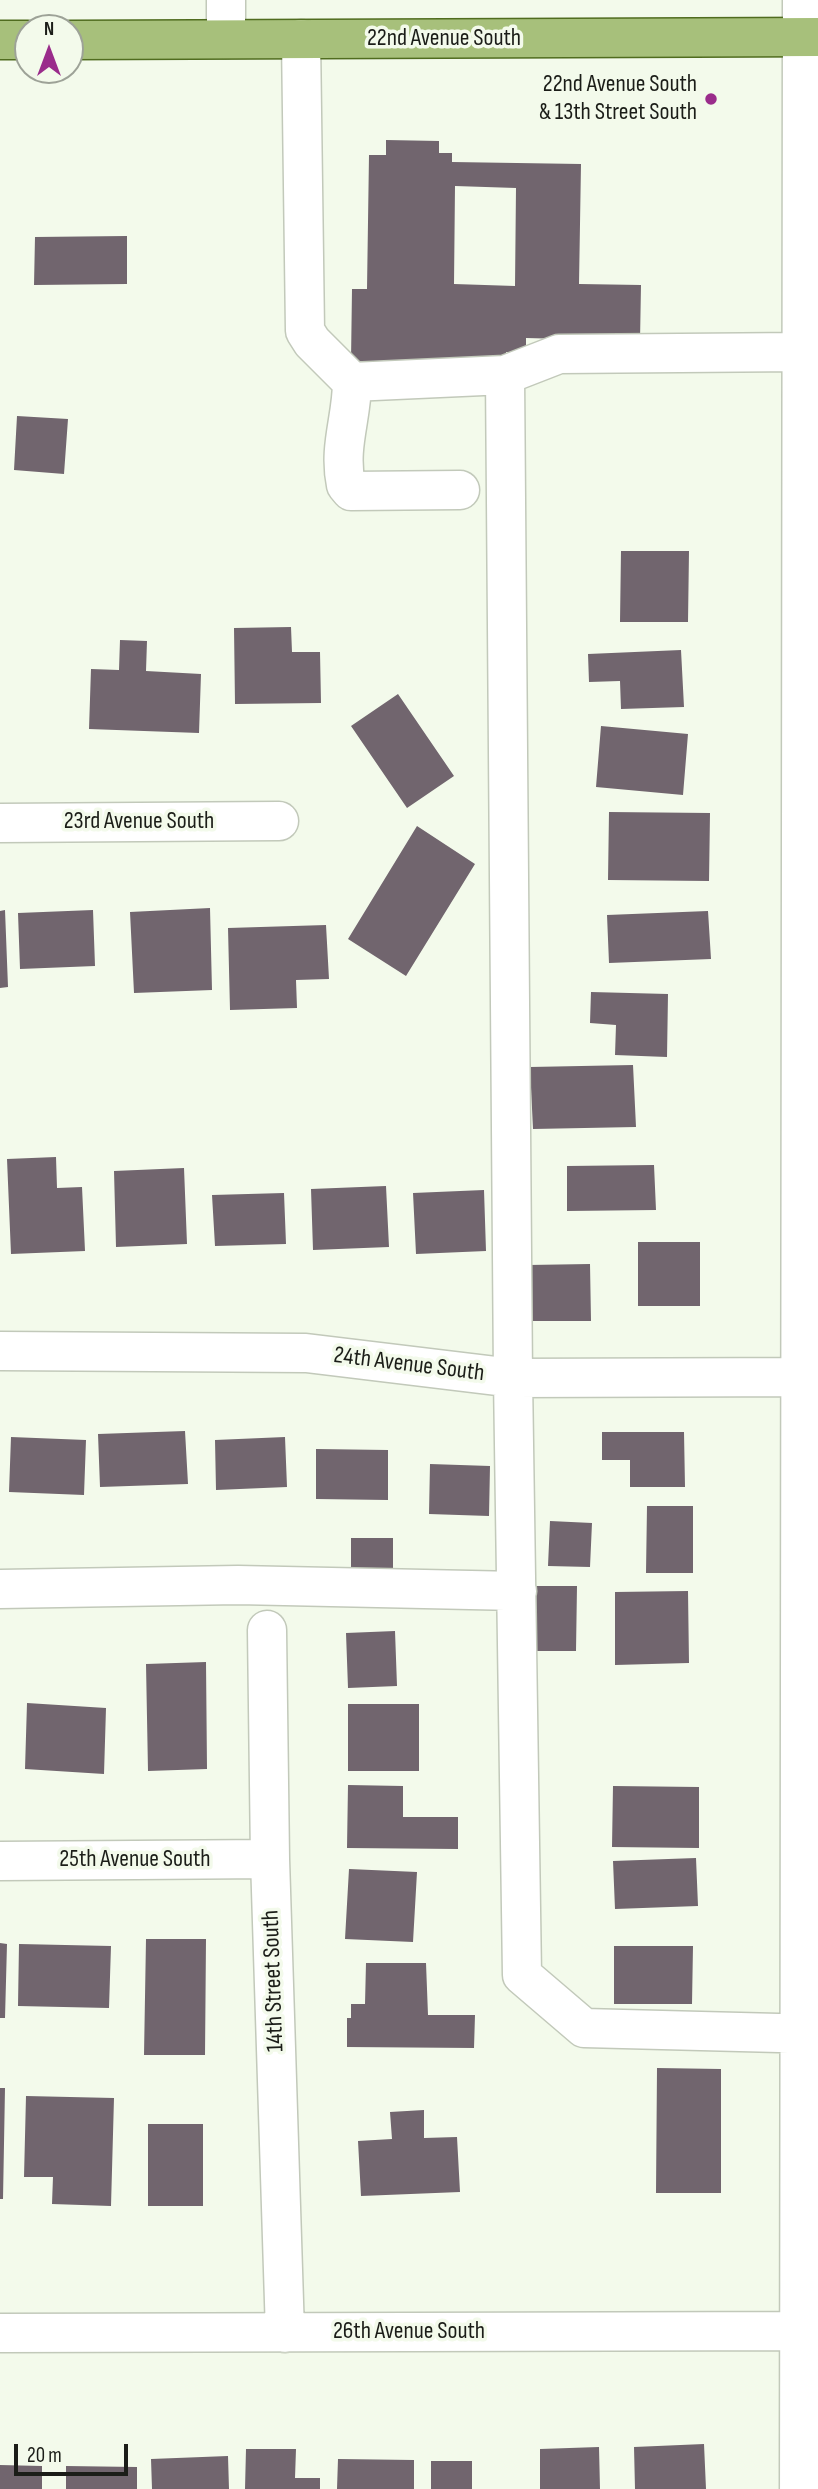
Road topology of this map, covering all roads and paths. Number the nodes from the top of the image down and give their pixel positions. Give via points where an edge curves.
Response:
1 (226, 0) edge
2 (802, 0) edge
3 (810, 37) edge
4 (226, 39) junction
5 (301, 39) junction
6 (84, 40) edge
7 (801, 352) junction
8 (505, 375) junction
9 (352, 382) junction
10 (460, 490) dead end
11 (279, 821) dead end
12 (0, 823) edge
13 (0, 1351) edge
14 (808, 1377) edge
15 (513, 1378) junction
16 (0, 1589) edge
17 (517, 1591) junction
18 (267, 1630) dead end
19 (270, 1859) junction
20 (0, 1860) edge
21 (808, 2034) edge
22 (808, 2331) edge
23 (0, 2333) edge
24 (285, 2333) junction
25 (799, 2489) edge

1 - 4 street
2 - 3 street
3 - 5 main road, 22nd Avenue South
3 - 7 street
4 - 5 main road, 22nd Avenue South
4 - 6 main road, 22nd Avenue South
5 - 9 street via 305,331
7 - 8 street via 559,354
7 - 14 street
8 - 9 street
8 - 15 street
9 - 10 street via 343,452 345,485 351,491
11 - 12 street, 23rd Avenue South
13 - 15 street, 24th Avenue South via 306,1353
14 - 15 street, 24th Avenue South
14 - 21 street
15 - 17 street
16 - 17 street via 238,1585
17 - 21 street via 522,1975 584,2028
18 - 19 street, 14th Street South
19 - 20 street, 25th Avenue South
19 - 24 street, 14th Street South
21 - 22 street
22 - 24 street, 26th Avenue South
22 - 25 street
23 - 24 street, 26th Avenue South

